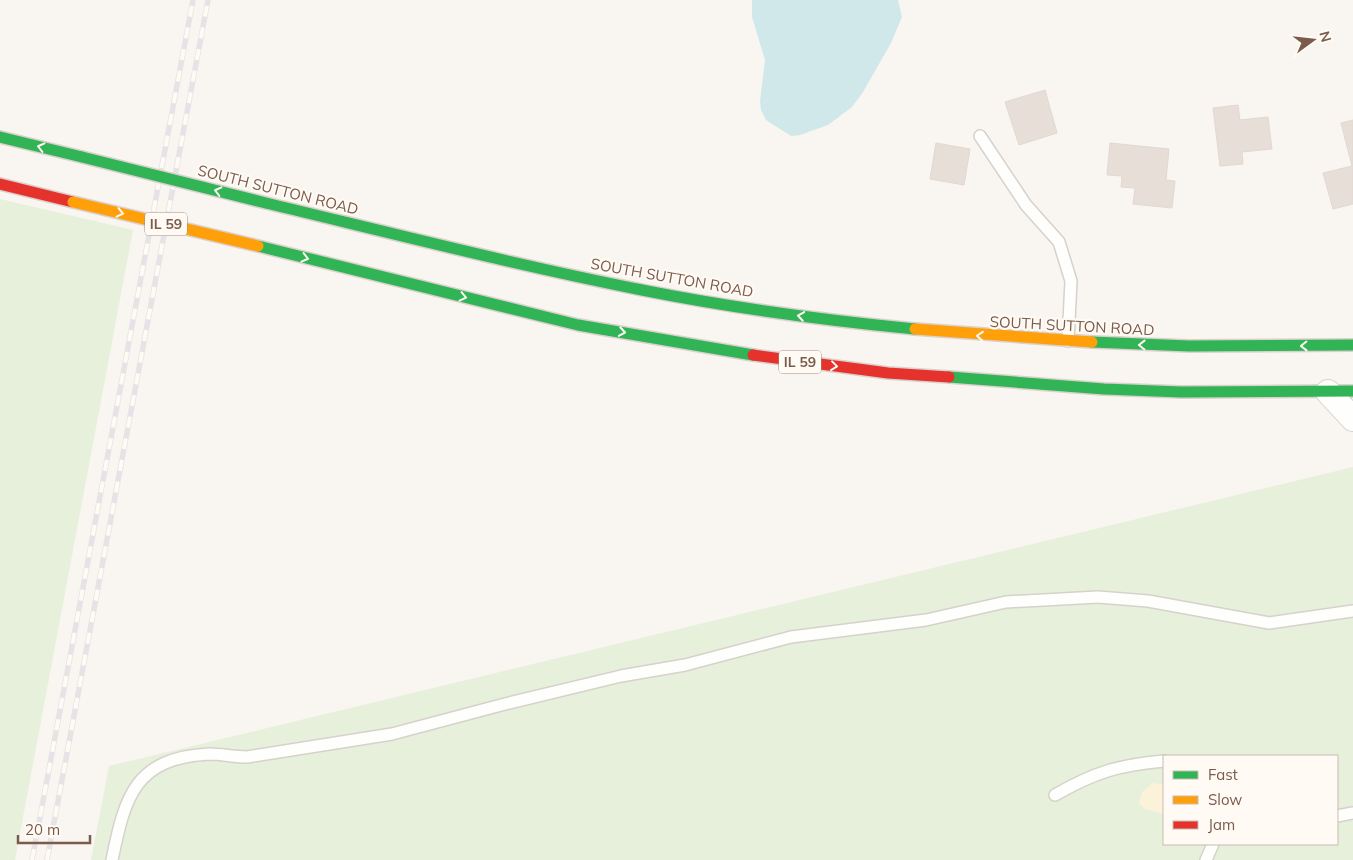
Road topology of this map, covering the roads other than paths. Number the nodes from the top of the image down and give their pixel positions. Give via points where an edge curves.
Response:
1 (980, 136) dead end
2 (0, 137) edge
3 (0, 184) edge
4 (1068, 341) junction
5 (1353, 344) edge
6 (1353, 391) edge
7 (1328, 392) junction
8 (1353, 419) edge
9 (1353, 611) edge
10 (1163, 761) edge
11 (1055, 795) dead end
12 (1353, 813) edge
13 (1338, 816) edge
14 (1213, 845) edge
15 (112, 860) edge
16 (1206, 860) edge

1 - 4 lane via 1026,205 1059,242 1071,281
4 -> 2 main road, SOUTH SUTTON ROAD, bridge via 914,330 696,299 568,274
3 -> 7 main road, IL 59, bridge via 578,325 771,358 888,373 1104,389
5 -> 4 main road, SOUTH SUTTON ROAD via 1223,346
6 - 7 main road, IL 59
7 - 8 street
9 - 15 lane via 1269,623 1148,601 1098,597 1006,602 926,620 790,637 685,665 515,701 392,734 247,757 221,754 189,757 150,770 136,785 122,816
10 - 11 lane via 1100,772
12 - 13 lane
14 - 16 lane

